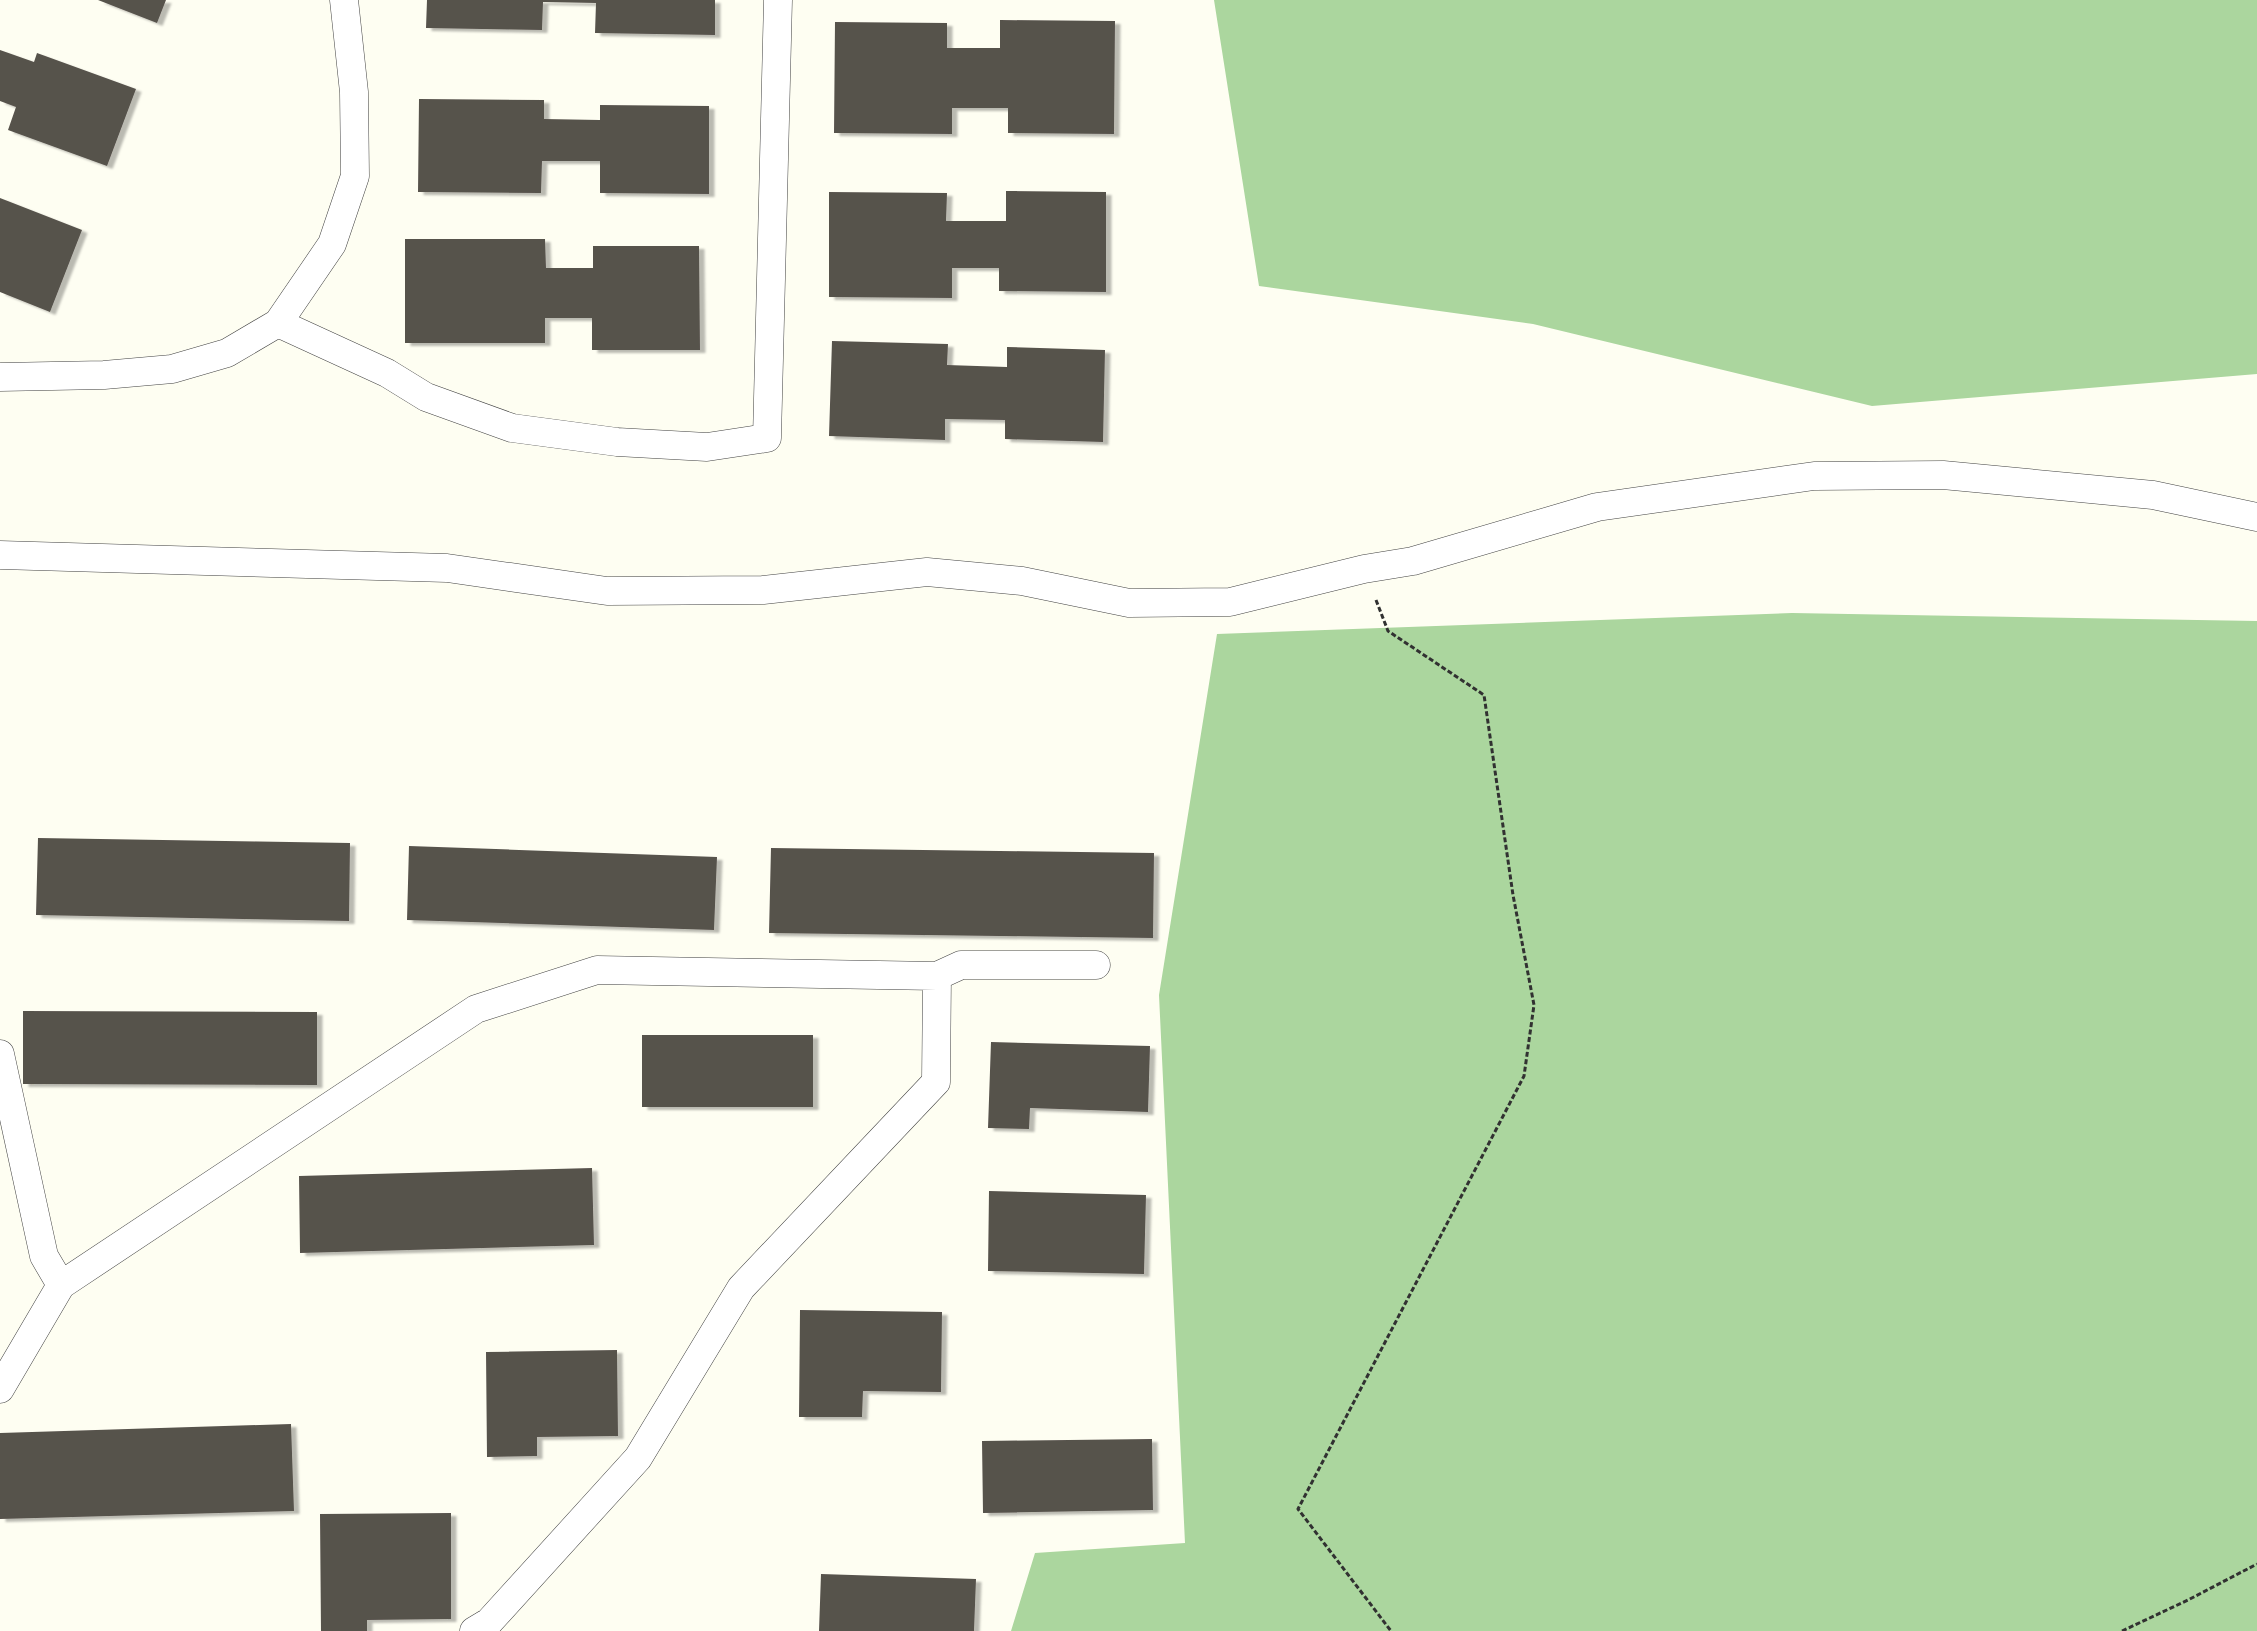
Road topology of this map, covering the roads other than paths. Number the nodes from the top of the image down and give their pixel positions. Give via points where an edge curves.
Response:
1 (344, 0) edge
2 (778, 0) edge
3 (278, 323) junction
4 (0, 377) edge
5 (2257, 517) edge
6 (0, 555) edge
7 (1096, 965) dead end
8 (938, 976) junction
9 (0, 1054) edge
10 (61, 1285) junction
11 (0, 1389) edge
12 (474, 1631) edge

1 - 3 street via 354,92 355,176 332,244
2 - 3 street via 767,438 707,447 617,442 512,428 426,397 387,372
3 - 4 street via 227,353 172,369
5 - 6 street via 2144,494 1943,475 1814,476 1597,507 1413,561 1364,568 1230,602 1129,603 1022,582 927,572 763,590 606,591 447,568
7 - 8 street via 961,965
8 - 10 street via 597,970 476,1009
8 - 12 street via 936,1082 741,1288 638,1458 489,1622
9 - 10 street via 44,1256
10 - 11 street

